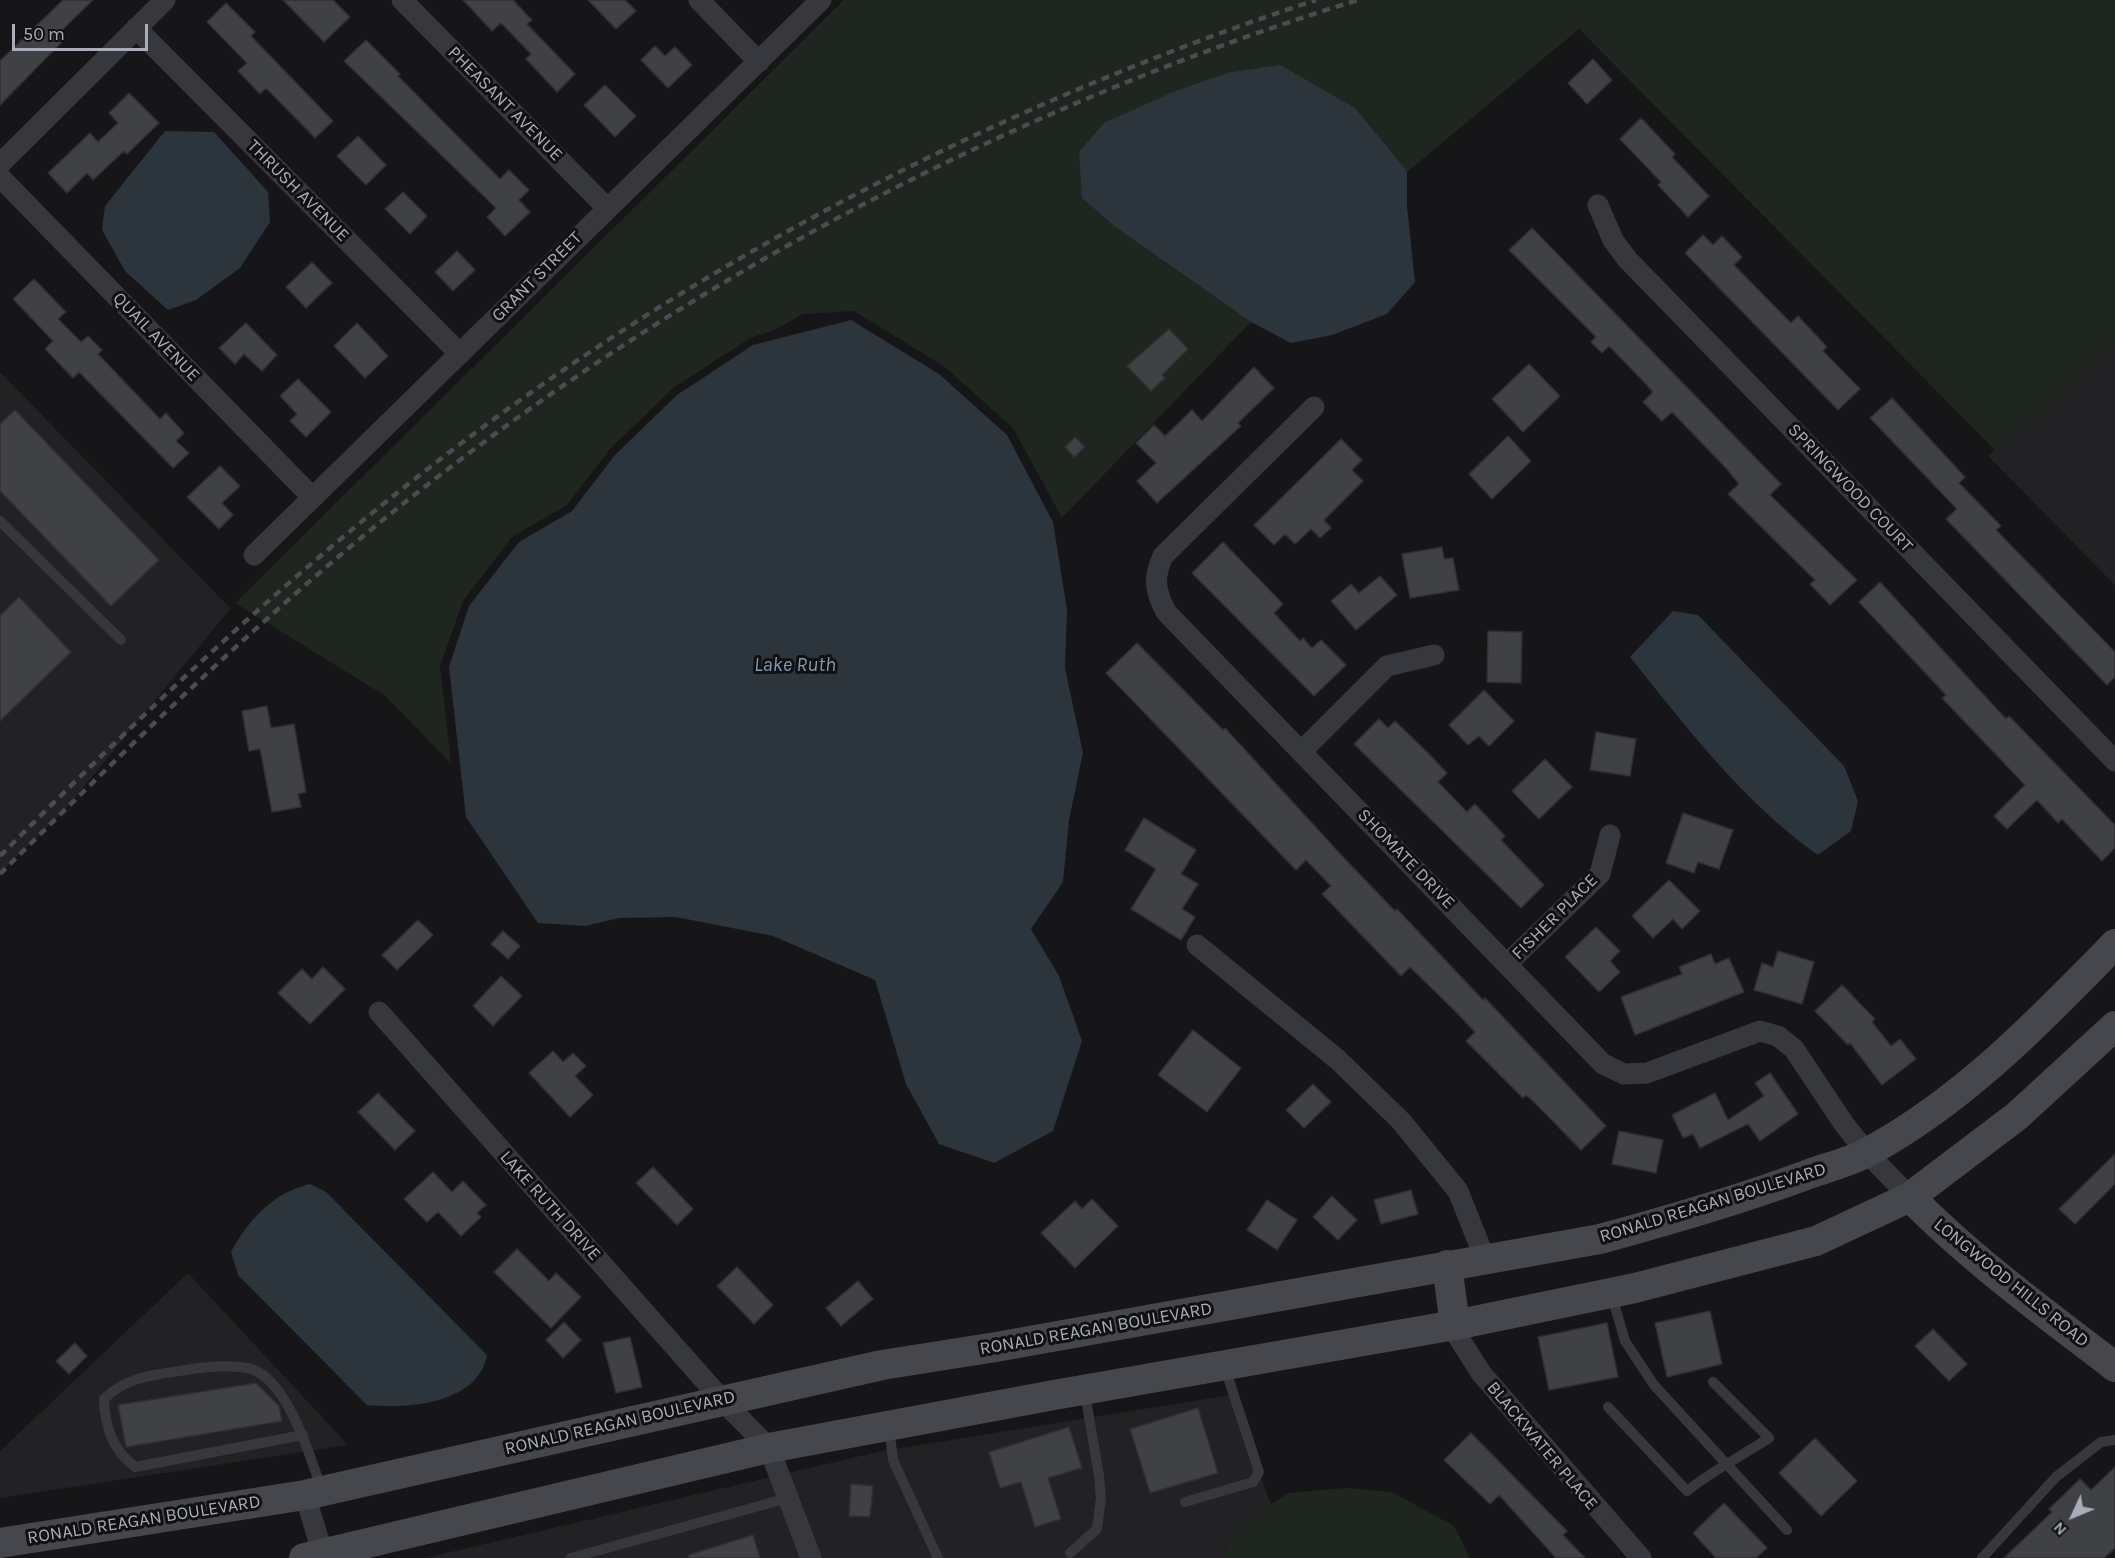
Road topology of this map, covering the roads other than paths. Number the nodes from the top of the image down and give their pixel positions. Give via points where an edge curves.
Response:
1 (165, 0) edge
2 (402, 0) edge
3 (699, 0) edge
4 (821, 0) edge
5 (136, 28) junction
6 (759, 62) junction
7 (0, 164) edge
8 (0, 177) edge
9 (1598, 205) dead end
10 (607, 208) junction
11 (460, 354) junction
12 (1314, 407) dead end
13 (312, 497) junction
14 (0, 521) edge
15 (254, 555) dead end
16 (121, 640) dead end
17 (1434, 656) dead end
18 (1302, 751) junction
19 (2115, 761) edge
20 (1610, 835) dead end
21 (2115, 944) edge
22 (1197, 945) dead end
23 (1507, 964) junction
24 (379, 1012) dead end
25 (2115, 1026) edge
26 (1867, 1153) junction
27 (1910, 1197) junction
28 (1485, 1259) junction
29 (1447, 1265) junction
30 (1611, 1293) junction
31 (1455, 1326) junction
32 (1224, 1365) junction
33 (2115, 1367) edge
34 (1713, 1382) dead end
35 (1084, 1389) junction
36 (722, 1400) junction
37 (1608, 1407) dead end
38 (889, 1425) junction
39 (303, 1435) junction
40 (2115, 1440) edge
41 (769, 1448) junction
42 (1726, 1467) junction
43 (313, 1493) junction
44 (788, 1498) junction
45 (1185, 1502) dead end
46 (1786, 1530) dead end
47 (0, 1542) edge
48 (1070, 1553) dead end
49 (317, 1557) edge
50 (571, 1558) edge
51 (811, 1558) edge
52 (938, 1558) edge
53 (1641, 1558) edge
54 (1982, 1558) edge

1 - 5 street
2 - 10 street, PHEASANT AVENUE
3 - 6 street
4 - 6 street, GRANT STREET
5 - 7 street
5 - 11 street, THRUSH AVENUE
6 - 10 street, GRANT STREET
8 - 13 street, QUAIL AVENUE
9 - 19 street, SPRINGWOOD COURT via 1613,240 1627,259
10 - 11 street, GRANT STREET
11 - 13 street, GRANT STREET
12 - 18 street, SHOMATE DRIVE via 1163,556 1156,573 1156,592 1166,612
13 - 15 street, GRANT STREET
14 - 16 lane
17 - 18 street via 1387,666
18 - 23 street, SHOMATE DRIVE
20 - 23 street, FISHER PLACE via 1600,874
21 - 26 main road, RONALD REAGAN BOULEVARD via 1980,1074 1917,1122
22 - 28 street via 1337,1059 1401,1121 1458,1191
23 - 26 street, SHOMATE DRIVE via 1603,1064 1624,1074 1647,1072 1760,1031 1778,1036 1794,1049
24 - 36 street, LAKE RUTH DRIVE
25 - 27 main road via 2017,1116
26 - 27 street, SHOMATE DRIVE
26 - 28 main road, RONALD REAGAN BOULEVARD via 1768,1190 1600,1239
27 - 30 main road via 1816,1241
27 - 33 main road, LONGWOOD HILLS ROAD via 2008,1286
28 - 29 main road, RONALD REAGAN BOULEVARD
29 - 31 main road
29 - 36 main road, RONALD REAGAN BOULEVARD via 882,1365
30 - 31 main road
30 - 42 lane via 1625,1341 1654,1385
31 - 32 main road
31 - 53 street, BLACKWATER PLACE via 1480,1373
32 - 35 main road
32 - 45 lane via 1259,1472 1253,1482
34 - 42 lane via 1769,1438
35 - 38 main road
35 - 48 lane via 1101,1498 1097,1529
36 - 41 street, LAKE RUTH DRIVE
36 - 43 main road, RONALD REAGAN BOULEVARD
37 - 42 lane via 1687,1491 1711,1472
38 - 41 main road
38 - 52 lane via 893,1460
39 - 39 lane via 286,1401 250,1368 206,1366 138,1378 104,1399 110,1438 135,1467
39 - 43 lane
40 - 54 lane via 2101,1442 2056,1477
41 - 44 street
41 - 49 main road
42 - 46 lane
43 - 47 main road, RONALD REAGAN BOULEVARD
43 - 49 street
44 - 50 lane
44 - 51 street

